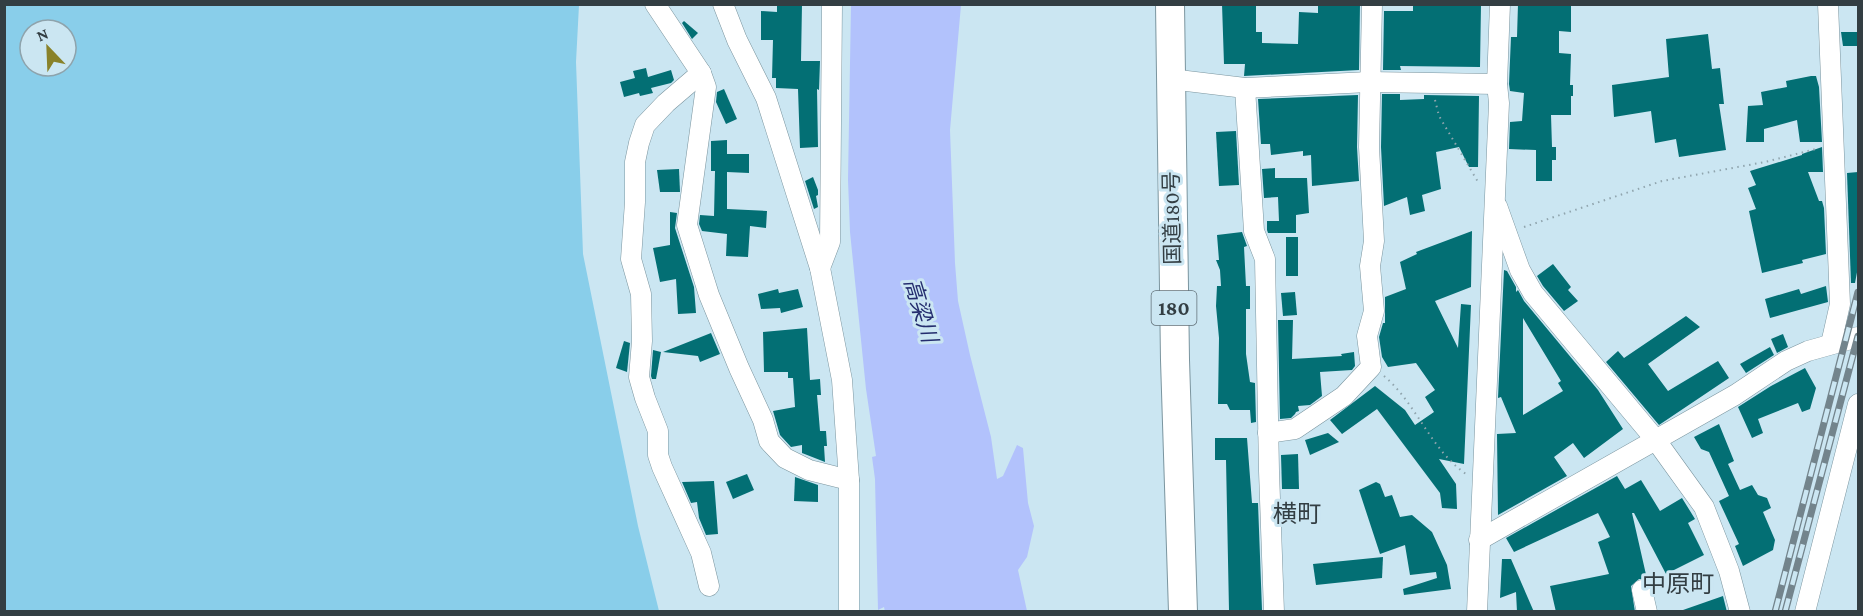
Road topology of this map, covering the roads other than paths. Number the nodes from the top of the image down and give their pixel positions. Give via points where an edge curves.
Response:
1 (655, 4) edge
2 (723, 4) edge
3 (832, 4) edge
4 (1170, 4) edge
5 (1188, 4) edge
6 (1372, 4) edge
7 (1500, 4) edge
8 (1828, 4) edge
9 (701, 73) junction
10 (1179, 80) junction
11 (1370, 82) junction
12 (1497, 84) junction
13 (1245, 88) junction
14 (1493, 195) junction
15 (820, 268) junction
16 (1858, 337) edge
17 (1831, 344) junction
18 (1858, 404) edge
19 (1268, 433) junction
20 (1655, 439) junction
21 (849, 480) junction
22 (1479, 540) junction
23 (709, 586) dead end
24 (1642, 590) dead end
25 (849, 612) edge
26 (1183, 612) edge
27 (1201, 612) edge
28 (1274, 612) edge
29 (1477, 612) edge
30 (1647, 612) edge
31 (1740, 612) edge
32 (1805, 612) edge

1 - 9 street
2 - 15 street via 766,98
3 - 15 street via 830,242
4 - 10 highway, 国道180号 / 180
5 - 10 highway, 国道180号 / 180
6 - 11 street
7 - 12 street
8 - 17 street via 1840,304
9 - 21 street via 706,87 687,225 709,295 769,441 785,458 809,470
9 - 23 street via 645,126 635,162 631,259 641,294 639,377 658,431 662,467 701,553
10 - 13 street
10 - 26 highway, 国道180号 / 180 via 1175,348
10 - 27 highway, 国道180号 / 180
11 - 12 street
11 - 13 street
11 - 19 street via 1374,241 1370,266 1374,311 1367,336 1371,367 1344,396 1296,429
12 - 14 street
13 - 19 street via 1254,231 1265,260
14 - 20 street via 1520,270 1533,293
14 - 22 street
15 - 21 street via 842,380
16 - 17 street
17 - 20 street via 1786,361 1735,395
18 - 32 street
19 - 28 street
20 - 22 street
20 - 31 street via 1704,507
21 - 25 street
22 - 29 street
24 - 30 street

